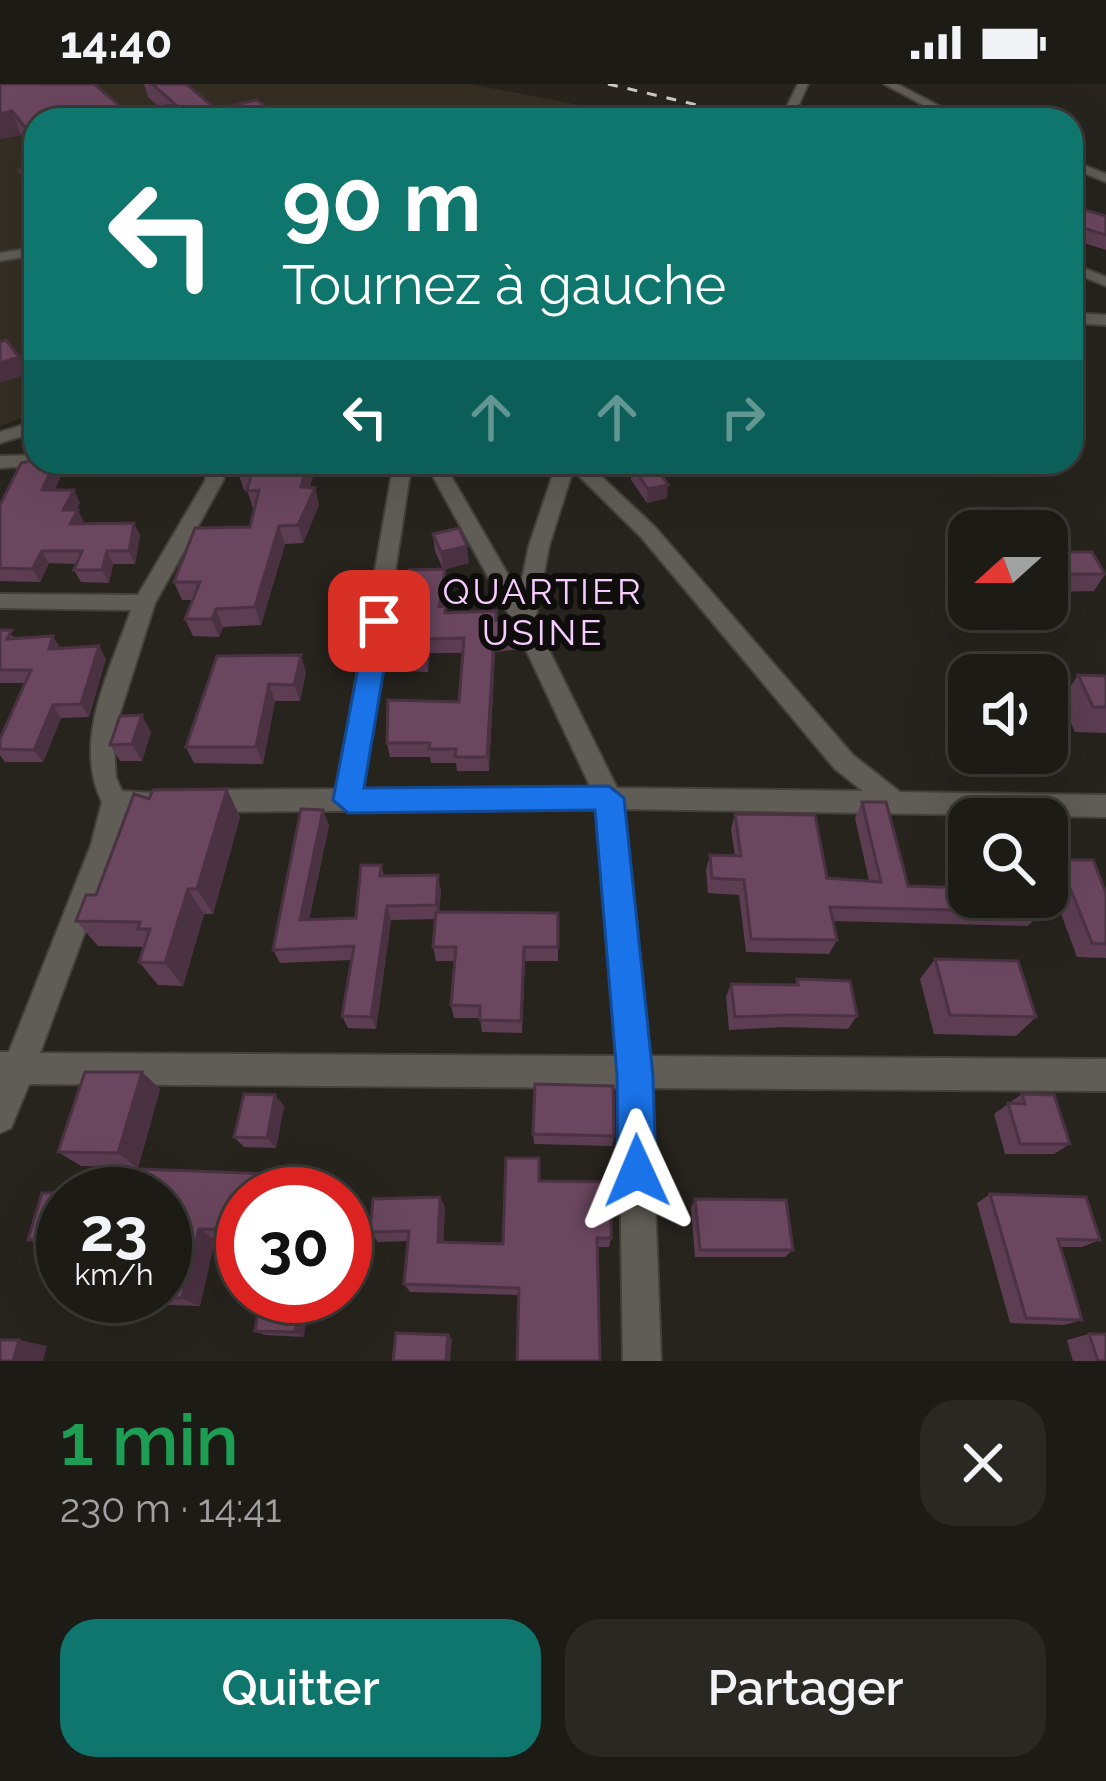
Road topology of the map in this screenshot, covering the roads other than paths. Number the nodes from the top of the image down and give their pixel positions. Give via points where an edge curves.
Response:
1 (889, 84) edge
2 (936, 108) edge
3 (215, 474) edge
4 (401, 474) edge
5 (441, 474) edge
6 (566, 474) edge
7 (584, 474) edge
8 (0, 601) edge
9 (144, 603) junction
10 (524, 622) junction
11 (609, 798) junction
12 (348, 800) junction
13 (893, 801) junction
14 (115, 802) junction
15 (1102, 814) edge
16 (9, 1068) edge
17 (1106, 1075) edge
18 (635, 1076) junction
19 (0, 1117) edge
20 (642, 1361) edge

1 - 2 street
3 - 9 street
4 - 12 street
5 - 10 street
6 - 10 street via 539,546
7 - 13 street via 648,532 844,762
8 - 9 street
9 - 14 street via 100,735 103,778
10 - 11 street
11 - 12 street
11 - 13 street
11 - 18 street
12 - 14 street
13 - 15 street
14 - 16 street
16 - 18 street
16 - 19 street
17 - 18 street
18 - 20 street

